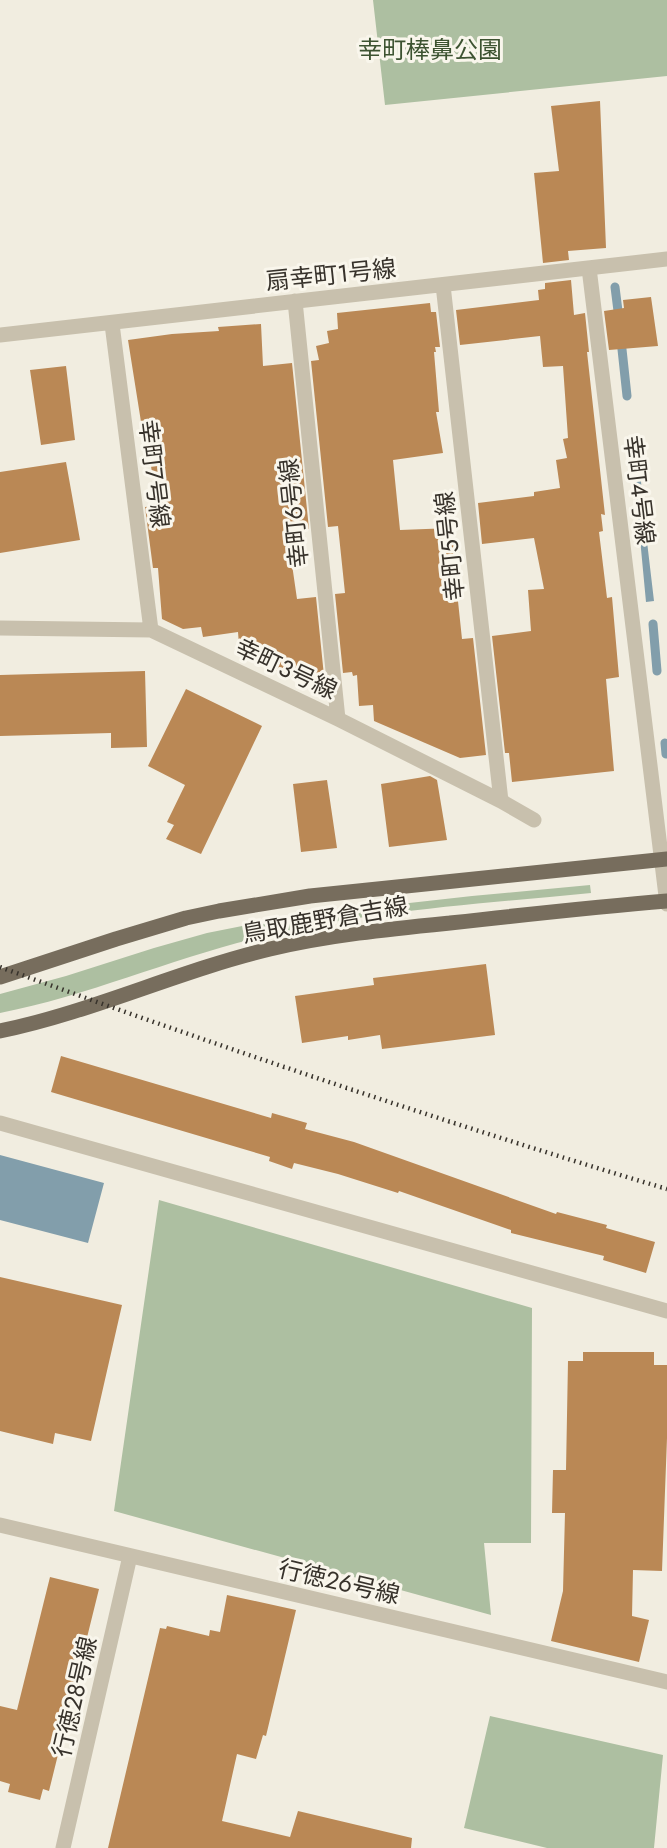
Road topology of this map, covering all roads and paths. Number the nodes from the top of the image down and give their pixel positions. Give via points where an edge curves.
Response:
1 (667, 260) edge
2 (589, 268) junction
3 (443, 285) junction
4 (295, 302) junction
5 (112, 324) junction
6 (0, 336) edge
7 (0, 628) edge
8 (151, 630) junction
9 (338, 719) junction
10 (661, 800) edge
11 (501, 801) junction
12 (534, 820) dead end
13 (665, 859) edge
14 (667, 902) edge
15 (0, 977) edge
16 (0, 1031) edge
17 (0, 1123) edge
18 (667, 1311) edge
19 (0, 1525) edge
20 (130, 1556) junction
21 (667, 1682) edge
22 (63, 1848) edge

1 - 2 street, 扇幸町1号線
2 - 3 street, 扇幸町1号線
2 - 10 street, 幸町4号線
3 - 4 street, 扇幸町1号線
3 - 11 street, 幸町5号線
4 - 5 street, 扇幸町1号線
4 - 9 street, 幸町6号線
5 - 6 street, 扇幸町1号線
5 - 8 street, 幸町7号線
7 - 8 street, 幸町3号線
8 - 9 street, 幸町3号線
9 - 11 street, 幸町3号線
10 - 13 street, 幸町4号線
11 - 12 street, 幸町3号線
13 - 14 street, 幸町4号線
13 - 15 main road, 鳥取鹿野倉吉線 via 310,896 219,911
14 - 16 main road, 鳥取鹿野倉吉線 via 316,939 249,954 69,1013
17 - 18 street
19 - 20 street, 行徳26号線
20 - 21 street, 行徳26号線
20 - 22 street, 行徳28号線

